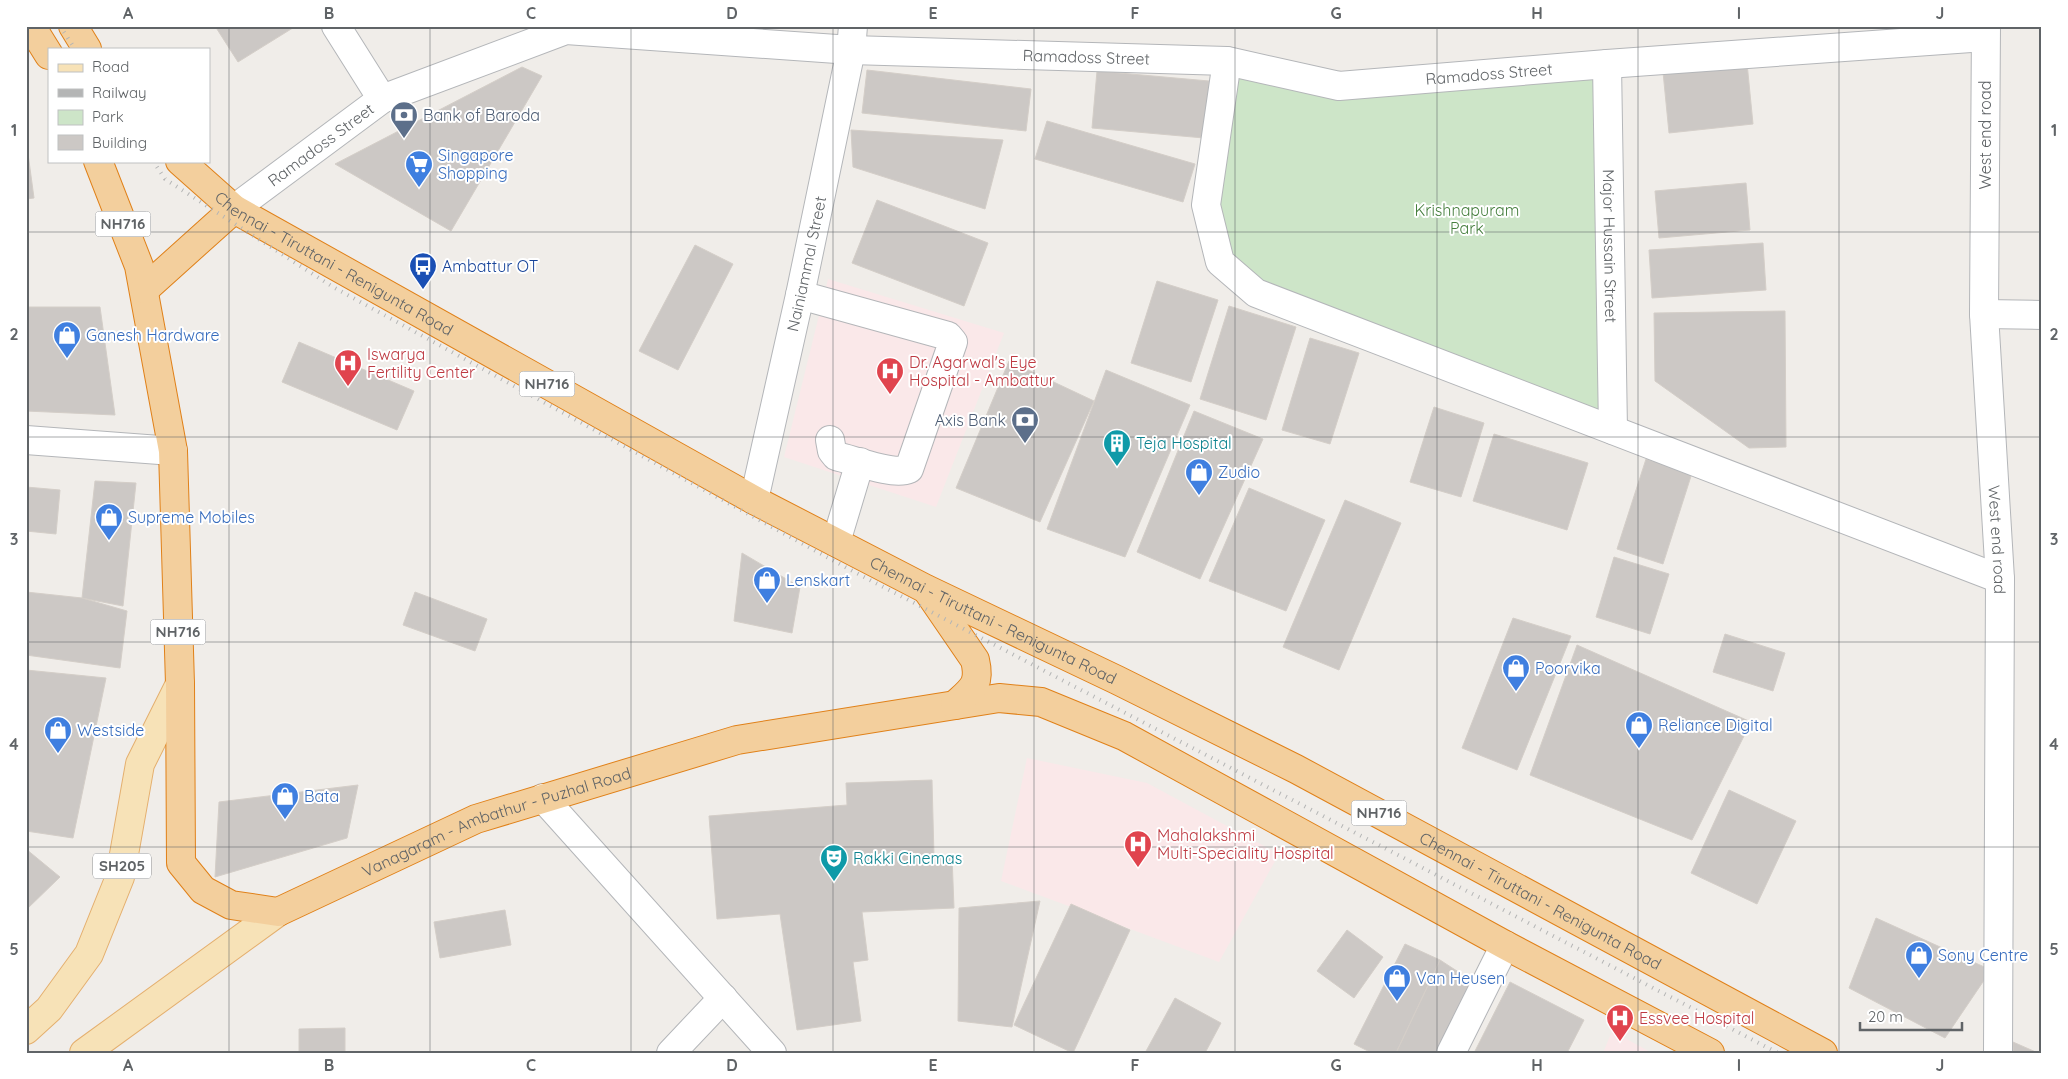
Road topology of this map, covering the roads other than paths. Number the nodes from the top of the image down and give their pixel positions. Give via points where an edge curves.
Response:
1 (31, 26) edge
2 (73, 26) edge
3 (336, 26) edge
4 (1986, 32) edge
5 (852, 38) edge
6 (86, 48) edge
7 (48, 52) edge
8 (1227, 61) junction
9 (1607, 64) junction
10 (382, 99) junction
11 (98, 162) edge
12 (181, 162) edge
13 (234, 209) junction
14 (145, 289) junction
15 (800, 295) junction
16 (1984, 314) junction
17 (2042, 315) edge
18 (1613, 430) junction
19 (26, 440) edge
20 (830, 440) dead end
21 (173, 450) junction
22 (860, 462) junction
23 (754, 500) junction
24 (836, 542) junction
25 (2000, 579) junction
26 (926, 589) junction
27 (180, 684) junction
28 (955, 705) junction
29 (542, 798) junction
30 (278, 912) junction
31 (1505, 945) junction
32 (723, 998) junction
33 (26, 1030) edge
34 (84, 1053) edge
35 (671, 1053) edge
36 (772, 1053) edge
37 (1451, 1053) edge
38 (1710, 1053) edge
39 (1823, 1053) edge
40 (1998, 1053) edge

1 - 7 highway
2 - 6 highway
3 - 10 street
4 - 9 street, Ramadoss Street
4 - 16 street, West end road
5 - 8 street, Ramadoss Street
5 - 10 street, Ramadoss Street via 566,30
5 - 15 street, Nainiammal Street
8 - 9 street, Ramadoss Street via 1339,86
8 - 18 street via 1206,205 1220,262 1256,293
9 - 18 street, Major Hussain Street
10 - 13 street, Ramadoss Street
11 - 14 highway, NH716 via 140,266
12 - 13 highway, Chennai - Tiruttani - Renigunta Road / NH716
13 - 14 highway
13 - 23 highway, Chennai - Tiruttani - Renigunta Road / NH716
14 - 21 highway, NH716
15 - 22 street via 948,336 953,342 910,469 903,472
15 - 23 street, Nainiammal Street
16 - 17 street
16 - 25 street, West end road
18 - 25 street
19 - 21 street
20 - 22 street via 836,456
21 - 27 highway, NH716
22 - 24 street
23 - 24 highway, Chennai - Tiruttani - Renigunta Road / NH716
24 - 26 highway, Chennai - Tiruttani - Renigunta Road / NH716
25 - 40 street, West end road
26 - 28 highway via 975,660 979,673 975,686
26 - 39 highway, Chennai - Tiruttani - Renigunta Road / NH716 via 1296,769
27 - 30 highway, NH716 via 181,863 203,890 231,905
27 - 33 main road, SH205 via 140,764 120,877 89,954 49,1009
28 - 29 highway, Vanagaram - Ambathur - Puzhal Road via 737,740
28 - 31 highway via 999,698 1041,702 1124,736
29 - 30 highway, Vanagaram - Ambathur - Puzhal Road via 476,819
29 - 32 street
30 - 34 main road, Vanagaram - Ambathur - Puzhal Road
31 - 37 street
31 - 38 highway
32 - 35 street
32 - 36 street

